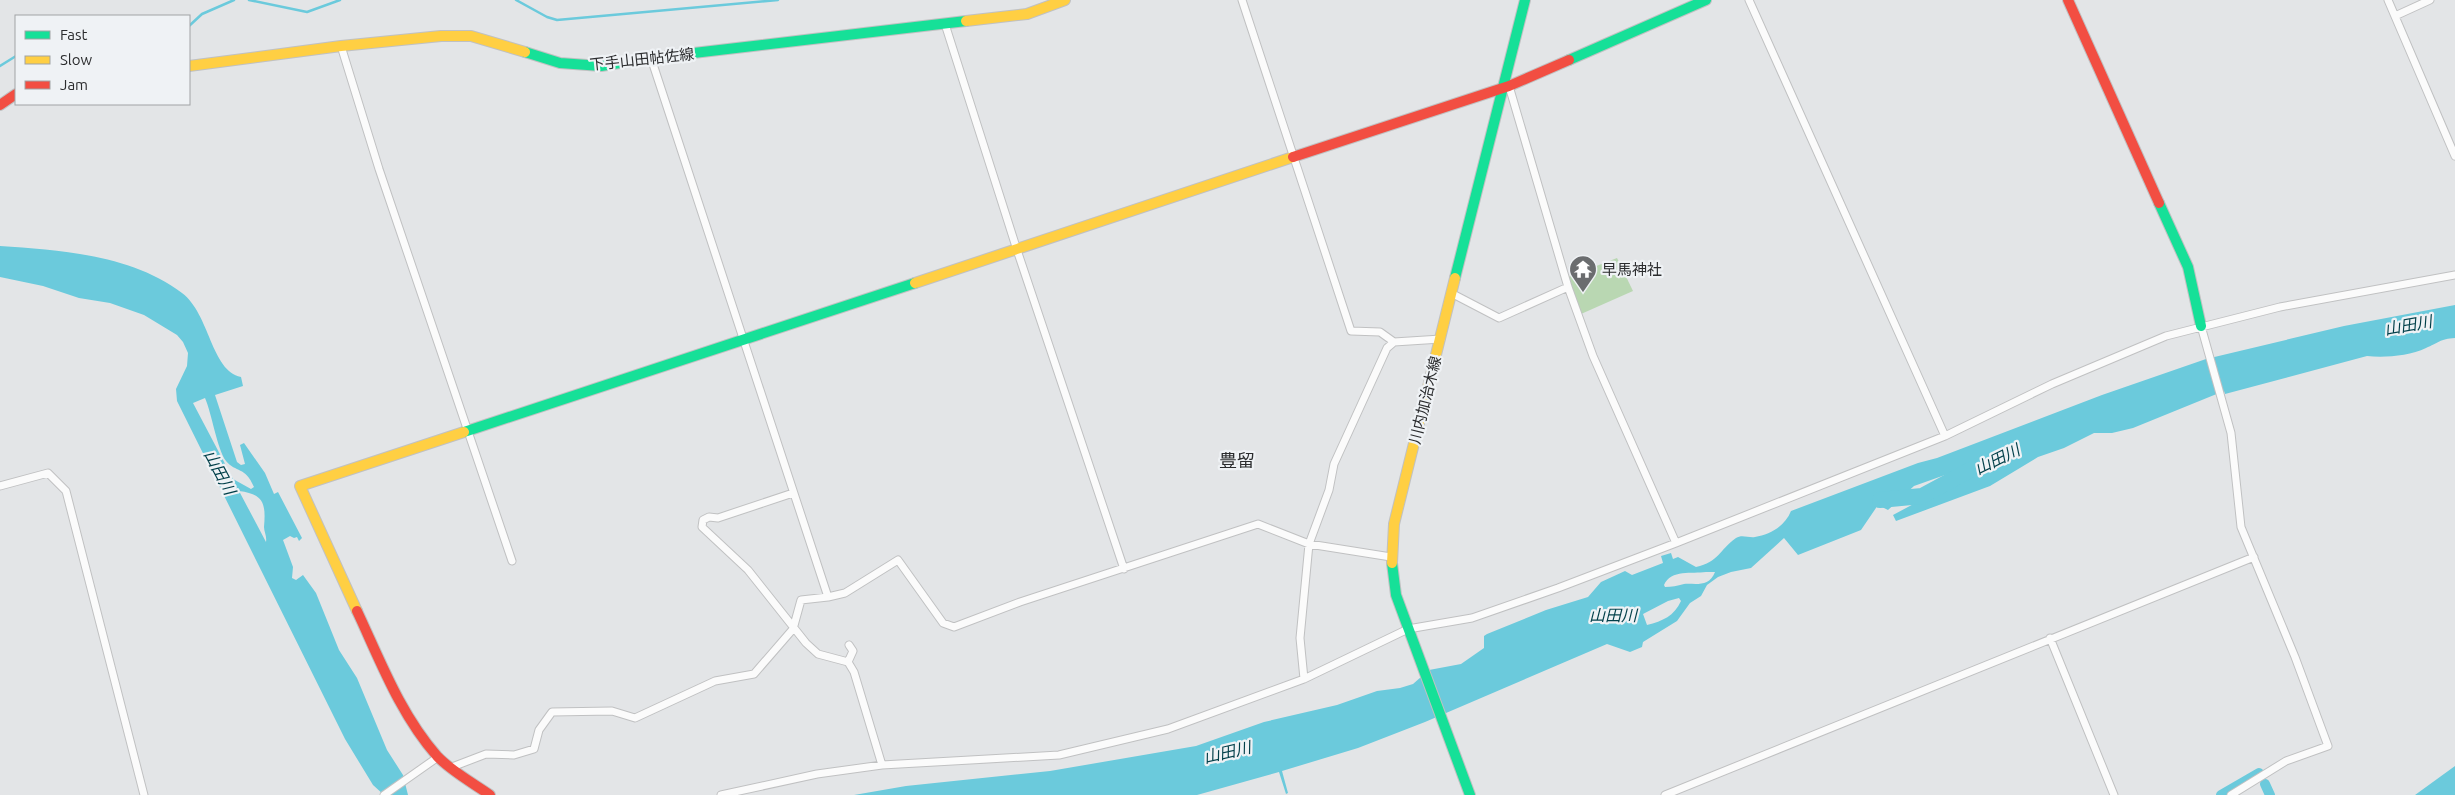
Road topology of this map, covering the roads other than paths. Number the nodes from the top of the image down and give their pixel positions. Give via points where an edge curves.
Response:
1 (1066, 0) edge
2 (1242, 0) edge
3 (1525, 0) edge
4 (1706, 0) edge
5 (1749, 0) edge
6 (2068, 0) edge
7 (2388, 0) edge
8 (2430, 0) edge
9 (2395, 16) junction
10 (945, 24) junction
11 (341, 46) junction
12 (651, 58) junction
13 (190, 66) edge
14 (1506, 87) junction
15 (15, 95) edge
16 (0, 105) edge
17 (1294, 156) junction
18 (2455, 156) edge
19 (1017, 250) junction
20 (2455, 275) edge
21 (1568, 287) junction
22 (1451, 293) junction
23 (2203, 331) junction
24 (1441, 339) junction
25 (744, 340) junction
26 (1394, 342) junction
27 (468, 431) junction
28 (1945, 436) junction
29 (0, 486) edge
30 (794, 493) junction
31 (1676, 543) junction
32 (1309, 544) junction
33 (1390, 557) junction
34 (2254, 557) junction
35 (512, 561) dead end
36 (1124, 569) junction
37 (828, 597) junction
38 (793, 629) junction
39 (1409, 631) junction
40 (2050, 638) junction
41 (850, 645) dead end
42 (848, 662) junction
43 (1304, 679) junction
44 (435, 758) junction
45 (882, 765) junction
46 (452, 767) junction
47 (1467, 794) edge
48 (144, 795) edge
49 (384, 795) edge
50 (490, 795) edge
51 (721, 795) edge
52 (1664, 795) edge
53 (2114, 795) edge
54 (2231, 795) edge

1 - 10 street, 下手山田帖佐線 via 1027,14
2 - 17 street
3 - 14 street, 川内加治木線
4 - 14 street
5 - 28 street
6 - 23 street via 2188,267
7 - 9 street
8 - 9 street
9 - 18 street
10 - 12 street, 下手山田帖佐線
10 - 19 street
11 - 12 street, 下手山田帖佐線 via 471,36 560,63 601,66
11 - 13 street, 下手山田帖佐線
11 - 27 street
12 - 25 street
14 - 17 street
14 - 21 street
14 - 22 street, 川内加治木線
15 - 16 street
17 - 19 street
17 - 26 street via 1351,331 1380,332
19 - 25 street
19 - 36 street
20 - 23 street via 2280,307
21 - 22 street via 1499,318
21 - 31 street via 1592,356
22 - 24 street, 川内加治木線
23 - 28 street via 2166,336 2052,384
23 - 34 street via 2231,433 2241,528
24 - 26 street
24 - 33 street, 川内加治木線 via 1394,524
25 - 27 street
25 - 30 street
26 - 32 street via 1381,355 1334,464 1329,490
27 - 35 street
27 - 44 street via 300,486 394,692
28 - 31 street
29 - 48 street via 48,473 66,491
30 - 37 street
30 - 38 street via 718,518 709,517 703,520 702,527 748,570
31 - 39 street via 1472,618
32 - 33 street
32 - 36 street via 1258,524
32 - 43 street via 1300,638
33 - 39 street, 川内加治木線 via 1396,595
34 - 40 street
34 - 54 street via 2328,746 2286,761
36 - 37 street via 954,627 943,623 898,560 845,593
37 - 38 street via 800,600
38 - 42 street via 818,654
38 - 46 street via 754,674 715,681 635,718 612,711 552,712 539,730 534,749 514,755 486,754
39 - 43 street
39 - 47 street, 川内加治木線
40 - 52 street
40 - 53 street
41 - 42 street via 853,651
42 - 45 street via 854,672
43 - 45 street via 1168,729 1059,754
44 - 46 street
44 - 49 street
45 - 51 street via 817,774
46 - 50 street

